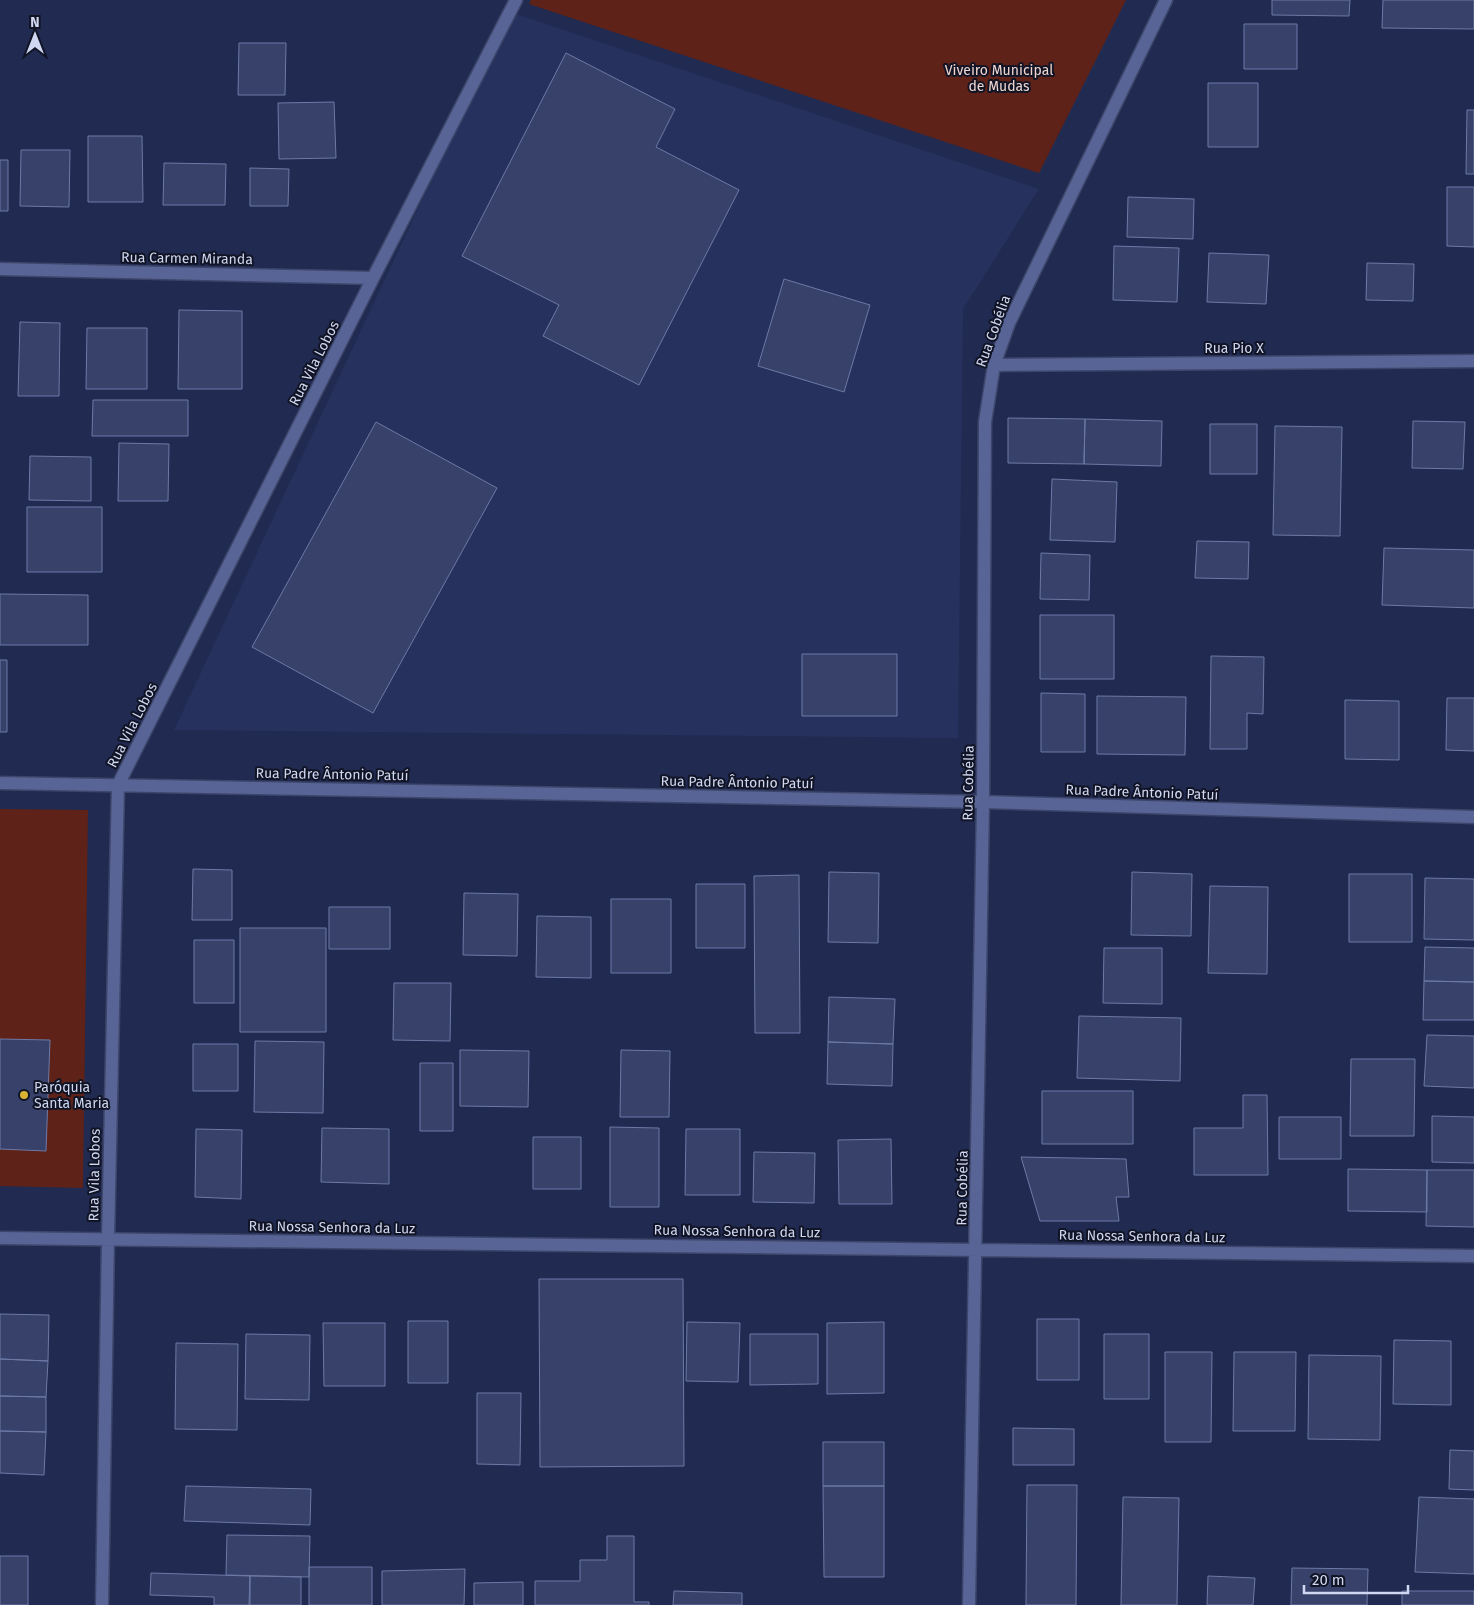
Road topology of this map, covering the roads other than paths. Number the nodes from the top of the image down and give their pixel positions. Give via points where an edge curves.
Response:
1 (516, 0) edge
2 (1166, 0) edge
3 (0, 268) edge
4 (373, 278) junction
5 (1474, 361) edge
6 (994, 364) junction
7 (0, 783) edge
8 (118, 785) junction
9 (983, 802) junction
10 (1474, 817) edge
11 (0, 1238) edge
12 (108, 1239) junction
13 (976, 1249) junction
14 (1474, 1256) edge
15 (102, 1605) edge
16 (970, 1605) edge

1 - 4 street, Rua Vila Lobos
2 - 6 street, Rua Cobélia via 1009,323
3 - 4 street, Rua Carmen Miranda
4 - 8 street, Rua Vila Lobos
5 - 6 street, Rua Pio X
6 - 9 street, Rua Cobélia via 986,422
7 - 8 street, Rua Padre Ântonio Patuí
8 - 9 street, Rua Padre Ântonio Patuí
8 - 12 street, Rua Vila Lobos
9 - 10 street, Rua Padre Ântonio Patuí
9 - 13 street, Rua Cobélia
11 - 12 street, Rua Nossa Senhora da Luz
12 - 13 street, Rua Nossa Senhora da Luz
12 - 15 street, Rua Vila Lobos
13 - 14 street, Rua Nossa Senhora da Luz
13 - 16 street, Rua Cobélia

